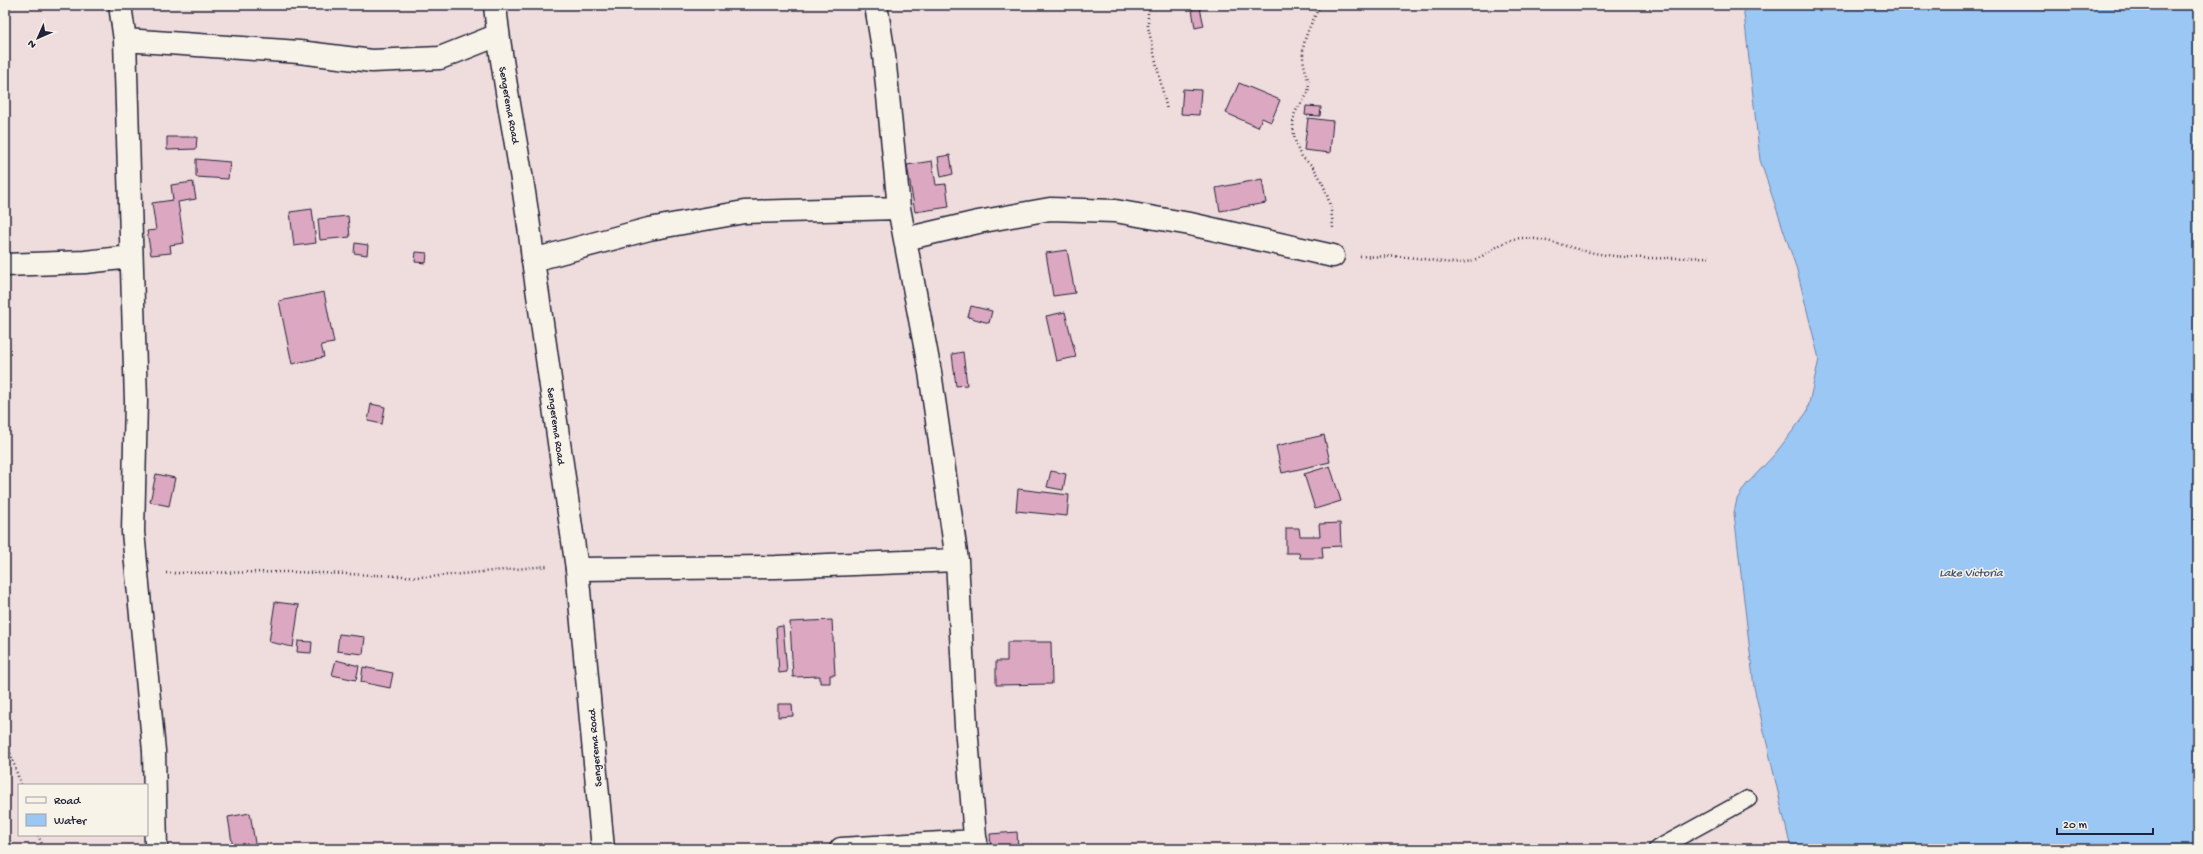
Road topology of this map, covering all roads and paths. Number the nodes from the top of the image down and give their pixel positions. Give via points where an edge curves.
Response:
1 (120, 5) edge
2 (495, 5) edge
3 (876, 5) edge
4 (1148, 5) edge
5 (1320, 5) edge
6 (498, 35) junction
7 (125, 40) junction
8 (1167, 110) dead end
9 (899, 208) junction
10 (905, 239) junction
11 (1333, 256) junction
12 (131, 257) junction
13 (1709, 257) dead end
14 (533, 260) junction
15 (5, 265) edge
16 (957, 560) junction
17 (577, 566) junction
18 (138, 573) junction
19 (5, 738) edge
20 (21, 784) edge
21 (1748, 799) dead end
22 (38, 836) edge
23 (976, 845) edge
24 (44, 849) edge
25 (156, 849) edge
26 (603, 849) edge
27 (841, 849) edge
28 (1656, 849) edge

1 - 7 street
2 - 6 street, Sengerema Road
3 - 9 street via 884,55
4 - 8 path via 1148,27
5 - 11 path via 1305,38 1302,55 1309,84 1308,92 1295,113 1293,131 1299,153 1322,182 1332,219
6 - 7 street via 440,58 372,61 299,52
6 - 14 street, Sengerema Road via 528,211
7 - 12 street
9 - 10 street
9 - 14 street via 744,212 649,229
10 - 11 street via 1050,209 1115,211 1190,224
10 - 16 street via 930,372
11 - 13 path via 1406,257 1453,263 1467,262 1518,238 1539,239 1600,254 1648,258
12 - 15 street via 62,264
12 - 18 street via 136,401 133,532
14 - 17 street, Sengerema Road
16 - 17 street via 761,568
16 - 23 street via 966,726
17 - 18 path via 428,577 293,572
17 - 26 street, Sengerema Road
18 - 25 street via 154,751
19 - 20 path
21 - 28 lane
22 - 24 path
23 - 27 street

